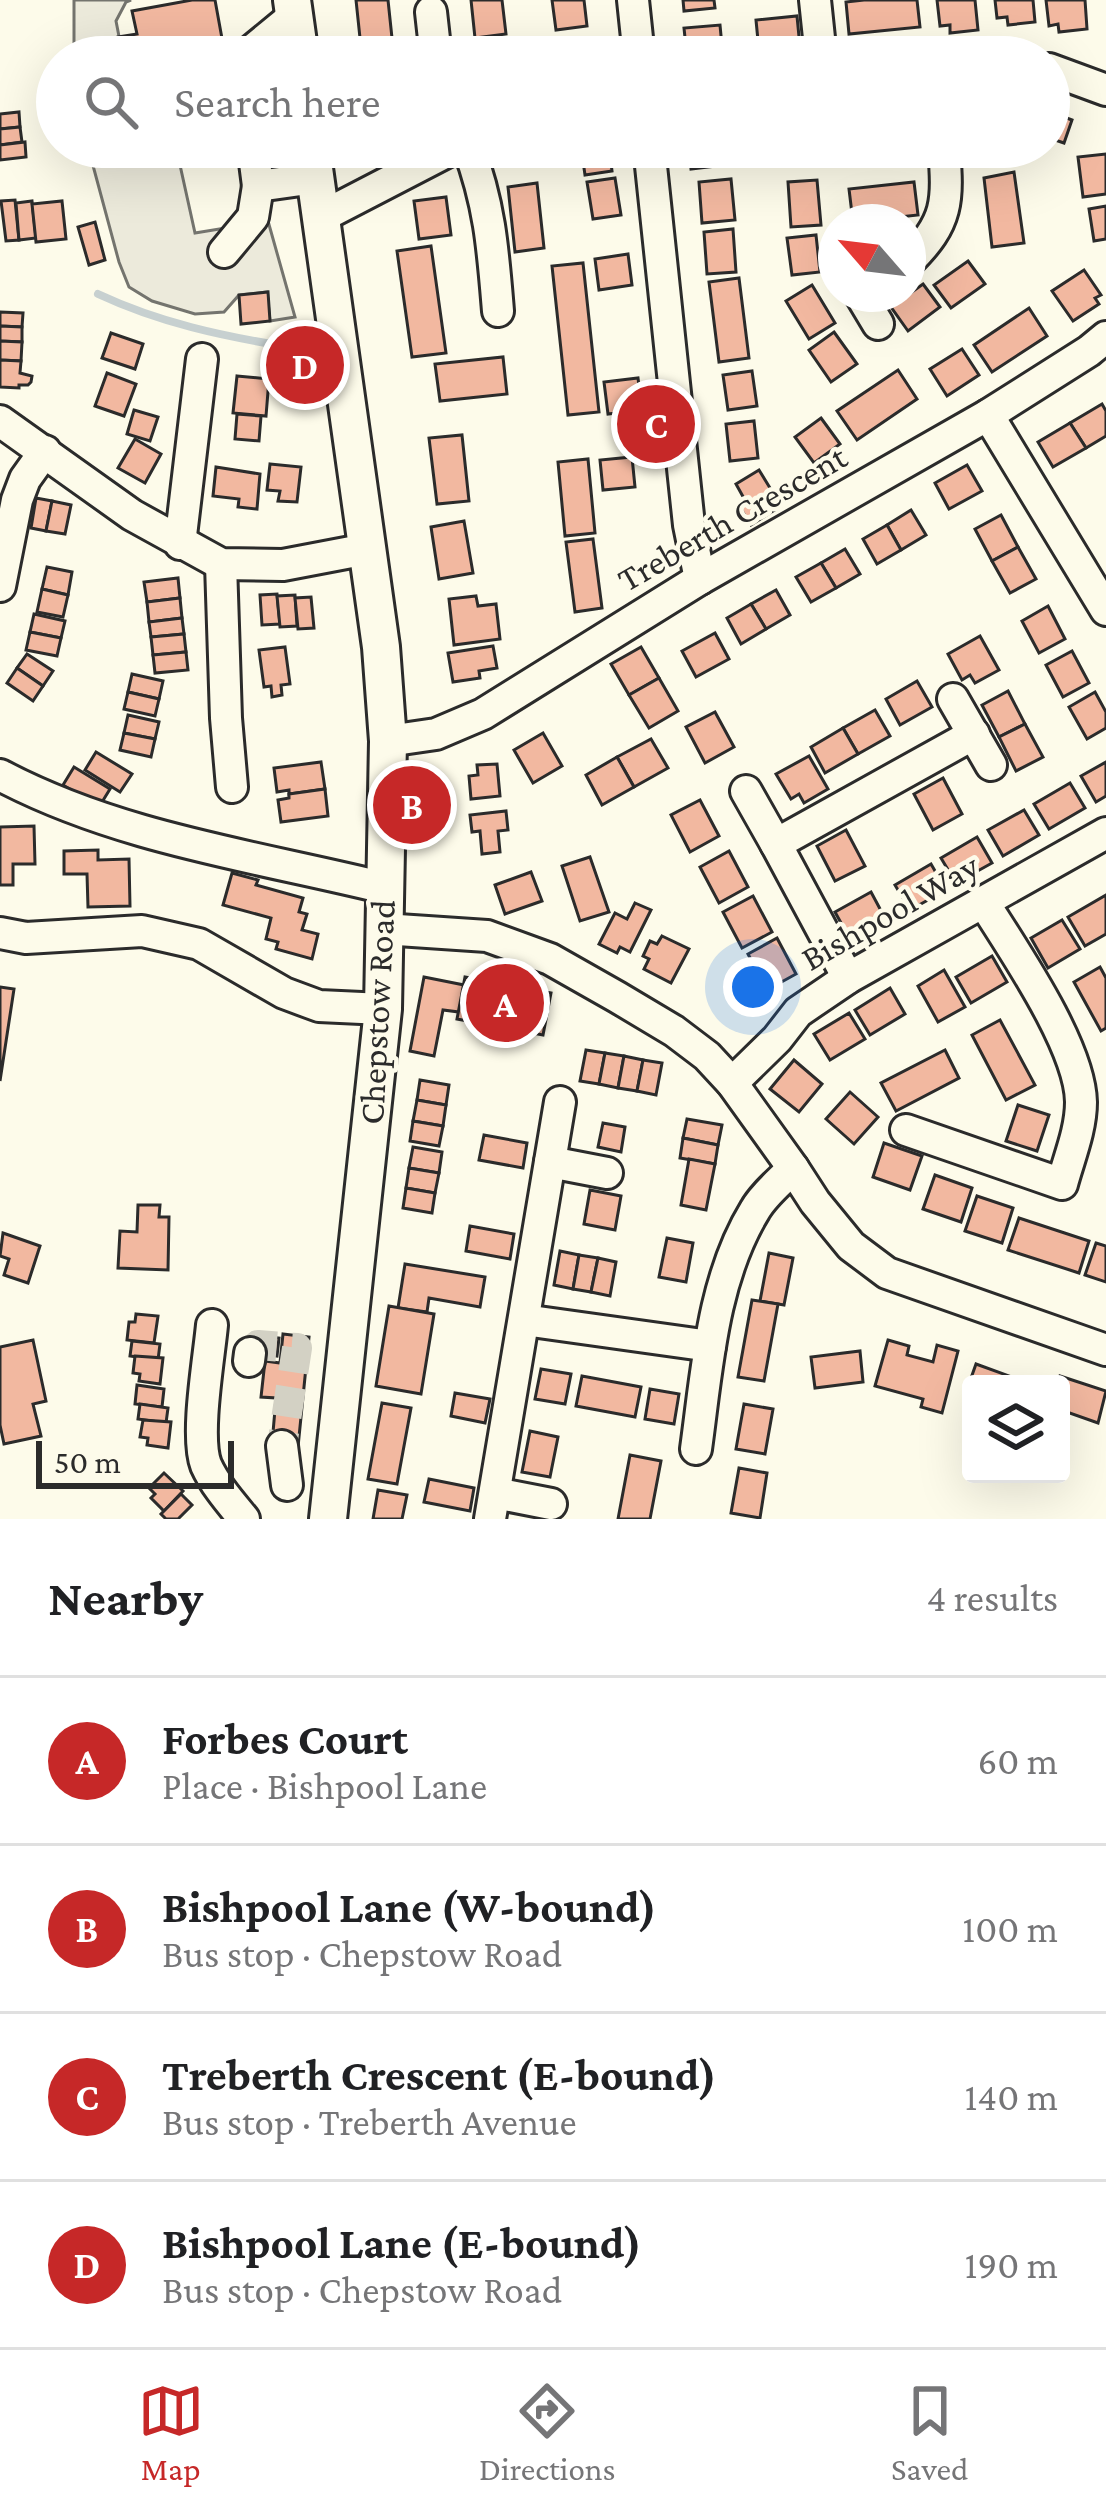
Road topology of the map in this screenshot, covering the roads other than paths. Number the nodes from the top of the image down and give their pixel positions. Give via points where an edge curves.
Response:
1 (633, 0) edge
2 (815, 0) edge
3 (294, 8) edge
4 (430, 12) dead end
5 (265, 36) edge
6 (433, 36) edge
7 (637, 36) edge
8 (819, 36) edge
9 (1070, 77) edge
10 (1106, 90) edge
11 (256, 168) edge
12 (301, 168) edge
13 (314, 168) edge
14 (416, 168) edge
15 (476, 168) edge
16 (652, 168) edge
17 (944, 168) edge
18 (258, 186) junction
19 (321, 217) junction
20 (926, 245) edge
21 (224, 252) dead end
22 (497, 311) dead end
23 (871, 312) edge
24 (878, 324) dead end
25 (1106, 337) edge
26 (202, 359) dead end
27 (988, 416) junction
28 (0, 421) edge
29 (45, 451) junction
30 (180, 544) junction
31 (367, 549) junction
32 (221, 565) junction
33 (700, 579) junction
34 (0, 586) edge
35 (1106, 610) edge
36 (953, 699) dead end
37 (974, 734) junction
38 (388, 741) junction
39 (992, 765) dead end
40 (0, 775) edge
41 (232, 787) dead end
42 (746, 790) dead end
43 (1106, 833) edge
44 (776, 844) junction
45 (385, 888) junction
46 (984, 903) junction
47 (382, 929) junction
48 (0, 933) edge
49 (848, 978) junction
50 (383, 1009) junction
51 (732, 1083) junction
52 (560, 1102) dead end
53 (905, 1130) dead end
54 (550, 1162) junction
55 (794, 1168) junction
56 (607, 1173) dead end
57 (524, 1320) junction
58 (212, 1324) dead end
59 (710, 1346) junction
60 (1106, 1350) edge
61 (282, 1446) tunnel mouth
62 (696, 1449) dead end
63 (287, 1485) dead end
64 (551, 1504) dead end
65 (492, 1506) edge
66 (244, 1519) edge
67 (328, 1519) edge

1 - 7 street
2 - 8 street
3 - 5 street
4 - 6 street
9 - 10 street
11 - 18 street
12 - 18 street
13 - 19 main road, Chepstow Road
14 - 19 street
15 - 22 street via 491,226
16 - 33 street
17 - 20 street via 945,208
18 - 21 street via 254,217
19 - 31 main road, Chepstow Road
23 - 24 street
25 - 27 street, Treberth Crescent
26 - 30 street
27 - 33 street, Treberth Crescent
27 - 35 street
28 - 29 street
29 - 30 street
29 - 34 street via 17,500
30 - 32 street
31 - 32 street via 283,565
31 - 38 main road, Chepstow Road
32 - 41 street
33 - 38 street, Treberth Crescent via 482,714 436,734
36 - 37 street
37 - 39 street
37 - 44 street
38 - 45 main road, Chepstow Road
40 - 45 street via 172,840
42 - 44 street
43 - 46 street, Bishpool Way
44 - 49 street
45 - 47 main road, Chepstow Road
46 - 49 street, Bishpool Way
46 - 53 street via 1075,1069 1081,1102 1062,1184
47 - 50 main road, Chepstow Road
47 - 51 street via 487,936 550,959 674,1031
48 - 50 street via 142,931 199,944 319,1006
49 - 51 street, Bishpool Way via 798,1012
50 - 67 main road, Chepstow Road
51 - 55 street
52 - 54 street
54 - 56 street
54 - 57 street
55 - 59 street via 756,1207 728,1269
55 - 60 street via 851,1246 887,1273
57 - 59 street
57 - 65 street
58 - 66 street via 204,1460
59 - 62 street
61 - 63 street
64 - 65 street

